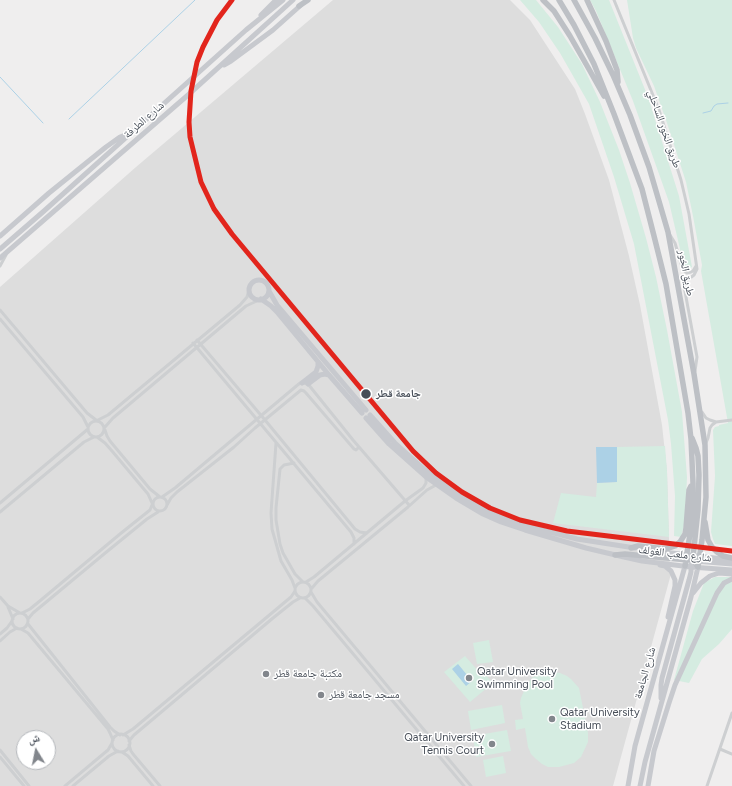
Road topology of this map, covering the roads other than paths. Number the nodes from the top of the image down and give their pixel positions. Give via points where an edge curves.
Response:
1 (276, 0) edge
2 (283, 0) edge
3 (293, 0) edge
4 (307, 0) edge
5 (543, 0) edge
6 (559, 0) edge
7 (574, 0) edge
8 (587, 0) edge
9 (614, 0) edge
10 (299, 6) joint
11 (246, 30) junction
12 (218, 68) junction
13 (619, 88) junction
14 (610, 103) junction
15 (129, 134) junction
16 (668, 232) junction
17 (0, 236) edge
18 (0, 249) edge
19 (7, 252) junction
20 (0, 258) edge
21 (697, 264) junction
22 (0, 266) edge
23 (249, 290) junction
24 (269, 291) junction
25 (260, 300) junction
26 (236, 308) junction
27 (0, 310) edge
28 (239, 312) junction
29 (6, 317) junction
30 (1, 320) edge
31 (18, 331) junction
32 (13, 335) junction
33 (25, 340) junction
34 (197, 340) junction
35 (20, 343) junction
36 (193, 343) junction
37 (201, 344) junction
38 (196, 347) junction
39 (318, 361) junction
40 (329, 374) junction
41 (694, 374) junction
42 (305, 383) junction
43 (276, 403) junction
44 (280, 407) junction
45 (700, 410) junction
46 (261, 415) junction
47 (256, 419) junction
48 (97, 420) junction
49 (265, 420) junction
50 (732, 420) edge
51 (716, 422) junction
52 (260, 424) junction
53 (88, 428) junction
54 (105, 428) junction
55 (690, 436) junction
56 (95, 437) junction
57 (276, 443) junction
58 (705, 444) junction
59 (359, 447) junction
60 (294, 463) junction
61 (426, 477) junction
62 (693, 483) junction
63 (436, 485) junction
64 (161, 497) junction
65 (405, 501) junction
66 (0, 504) edge
67 (152, 504) junction
68 (167, 505) junction
69 (409, 505) junction
70 (0, 511) edge
71 (158, 512) junction
72 (704, 520) junction
73 (367, 533) junction
74 (354, 544) junction
75 (631, 548) junction
76 (615, 555) junction
77 (732, 559) edge
78 (642, 560) junction
79 (692, 561) junction
80 (732, 564) edge
81 (732, 570) edge
82 (73, 574) junction
83 (732, 574) edge
84 (76, 578) junction
85 (732, 579) edge
86 (304, 582) junction
87 (62, 583) junction
88 (65, 587) junction
89 (295, 589) junction
90 (312, 590) junction
91 (0, 597) edge
92 (691, 597) junction
93 (300, 598) junction
94 (305, 598) junction
95 (8, 606) junction
96 (21, 613) junction
97 (28, 619) junction
98 (12, 620) junction
99 (28, 624) junction
100 (19, 628) junction
101 (667, 632) junction
102 (0, 634) edge
103 (0, 641) edge
104 (365, 660) junction
105 (361, 663) junction
106 (662, 703) junction
107 (406, 709) junction
108 (402, 712) junction
109 (732, 713) edge
110 (112, 732) junction
111 (122, 735) junction
112 (112, 742) junction
113 (129, 743) junction
114 (438, 748) junction
115 (720, 749) junction
116 (0, 750) edge
117 (118, 751) junction
118 (434, 751) junction
119 (122, 752) junction
120 (732, 754) edge
121 (0, 757) edge
122 (136, 758) junction
123 (132, 761) junction
124 (645, 762) junction
125 (16, 773) junction
126 (648, 784) edge
127 (24, 786) edge
128 (29, 786) edge
129 (65, 786) edge
130 (73, 786) edge
131 (153, 786) edge
132 (160, 786) edge
133 (464, 786) edge
134 (471, 786) edge
135 (628, 786) edge
136 (640, 786) edge
137 (707, 786) edge

1 - 11 main road
2 - 11 main road, شارع الطرفة
3 - 12 main road, شارع الطرفة
4 - 10 highway
5 - 14 highway via 564,26
6 - 14 highway, طريق الخور via 594,64
7 - 13 highway, طريق الخور
8 - 13 highway via 617,70
9 - 21 street, طريق الخور الساحلي via 659,110 673,154 681,180
10 - 12 main road via 232,62
11 - 15 main road, شارع الطرفة
12 - 19 main road, شارع الطرفة
13 - 16 highway, طريق الخور via 649,167
14 - 55 highway, طريق الخور via 642,189 666,284
15 - 17 main road via 109,144
15 - 18 main road, شارع الطرفة
16 - 21 street via 675,243 683,270 691,272
16 - 41 highway, طريق الخور
19 - 20 main road, شارع الطرفة
19 - 22 street, شارع الطرفة
21 - 41 street via 696,272 686,280 684,286 696,357
23 - 24 main road via 253,282 260,280 268,284
23 - 25 main road via 252,297
23 - 26 street via 247,297
24 - 25 main road via 266,297
24 - 40 main road via 277,305 364,411
25 - 28 street
25 - 39 main road via 274,309
26 - 28 street
26 - 34 street
27 - 29 street
28 - 37 street
29 - 30 street
29 - 31 street
30 - 32 street
31 - 32 street
31 - 33 street
32 - 35 street
33 - 35 street
33 - 48 street via 87,413
34 - 36 street
34 - 37 street
35 - 53 street via 83,417
36 - 38 street
36 - 48 street via 108,415
37 - 38 street
37 - 46 street
38 - 47 street
38 - 54 street via 113,418
39 - 40 main road
39 - 42 main road via 316,372
40 - 42 main road via 320,375
41 - 45 highway, طريق الخور
42 - 43 street
42 - 59 street
43 - 44 street
43 - 46 street
44 - 49 street
44 - 59 street via 298,392 304,391 354,449
45 - 51 street via 706,418
45 - 58 highway, طريق الخور
46 - 47 street
46 - 49 street
47 - 52 street
47 - 64 street
48 - 53 street via 91,422
48 - 54 street via 103,423
49 - 52 street
49 - 73 street via 355,529
50 - 51 street
51 - 58 street via 710,428
52 - 57 street
52 - 68 street via 171,498
53 - 56 street via 90,434
53 - 66 street
54 - 56 street via 102,435
54 - 64 street via 110,441 150,489
55 - 62 highway, طريق الخور
55 - 79 highway via 698,456 699,475 698,516
56 - 67 street via 105,443 148,494
56 - 70 street via 84,442
57 - 60 street
57 - 89 street via 272,529 279,555
58 - 72 highway, طريق الخور
59 - 65 street
60 - 74 street via 351,532
60 - 86 street via 280,469 276,520 283,553 295,574
61 - 63 main road, شارع ملعب الغولف
61 - 65 street via 424,487
61 - 75 main road, شارع ملعب الغولف via 389,444 368,416 425,470 486,510 531,527 577,539
62 - 75 highway via 689,490 686,531 680,542 666,549 638,546
62 - 79 highway, طريق الخور
63 - 69 street
63 - 76 main road, شارع ملعب الغولف via 501,522
64 - 67 street via 156,498
64 - 68 street via 166,500
65 - 69 street
65 - 73 street
67 - 71 street
67 - 82 street via 148,512
68 - 71 street via 165,510
69 - 90 street via 318,581
71 - 84 street
72 - 77 highway via 708,540 712,546 719,554
72 - 79 highway, طريق الخور
73 - 74 street
74 - 86 street via 314,577
75 - 79 main road, شارع ملعب الغولف
76 - 78 main road, شارع ملعب الغولف
76 - 79 highway
77 - 79 main road, شارع ملعب الغولف
78 - 79 main road, شارع ملعب الغولف
78 - 101 main road via 665,566 674,577 675,586 666,624
79 - 80 main road
79 - 81 main road, شارع ملعب الغولف
79 - 92 main road
79 - 101 main road, شارع الجامعة
79 - 106 main road via 662,678
82 - 84 street
82 - 87 street
83 - 92 main road via 719,573 707,577
84 - 88 street
85 - 126 main road via 724,583 717,593 678,678 654,751
86 - 89 street via 298,583
86 - 90 street via 310,584
87 - 88 street
87 - 96 street via 30,609
88 - 97 street
89 - 93 street
89 - 111 street via 291,596 133,730
90 - 94 street
90 - 104 street via 314,599
91 - 95 street
92 - 106 main road
93 - 94 street
93 - 113 street via 134,735
94 - 105 street
95 - 96 street
95 - 98 street
96 - 97 street
96 - 98 street via 14,615
97 - 99 street
98 - 100 street
98 - 102 street
99 - 100 street
99 - 110 street
100 - 103 street
100 - 110 street via 28,633
101 - 135 main road, شارع الجامعة via 636,746
104 - 105 street
104 - 107 street
105 - 108 street
106 - 124 main road
107 - 108 street
107 - 114 street
108 - 118 street
109 - 115 street
110 - 111 street
110 - 112 street
111 - 112 street via 115,737
111 - 113 street
112 - 117 street via 113,748
112 - 129 street via 108,750
113 - 119 street via 127,750
113 - 122 street
114 - 118 street
114 - 134 street
115 - 120 street
115 - 137 street
116 - 125 street
117 - 119 street
117 - 130 street
118 - 133 street
119 - 123 street
121 - 125 street
122 - 123 street
122 - 132 street
123 - 131 street
124 - 126 main road
124 - 136 main road
125 - 127 street
125 - 128 street

